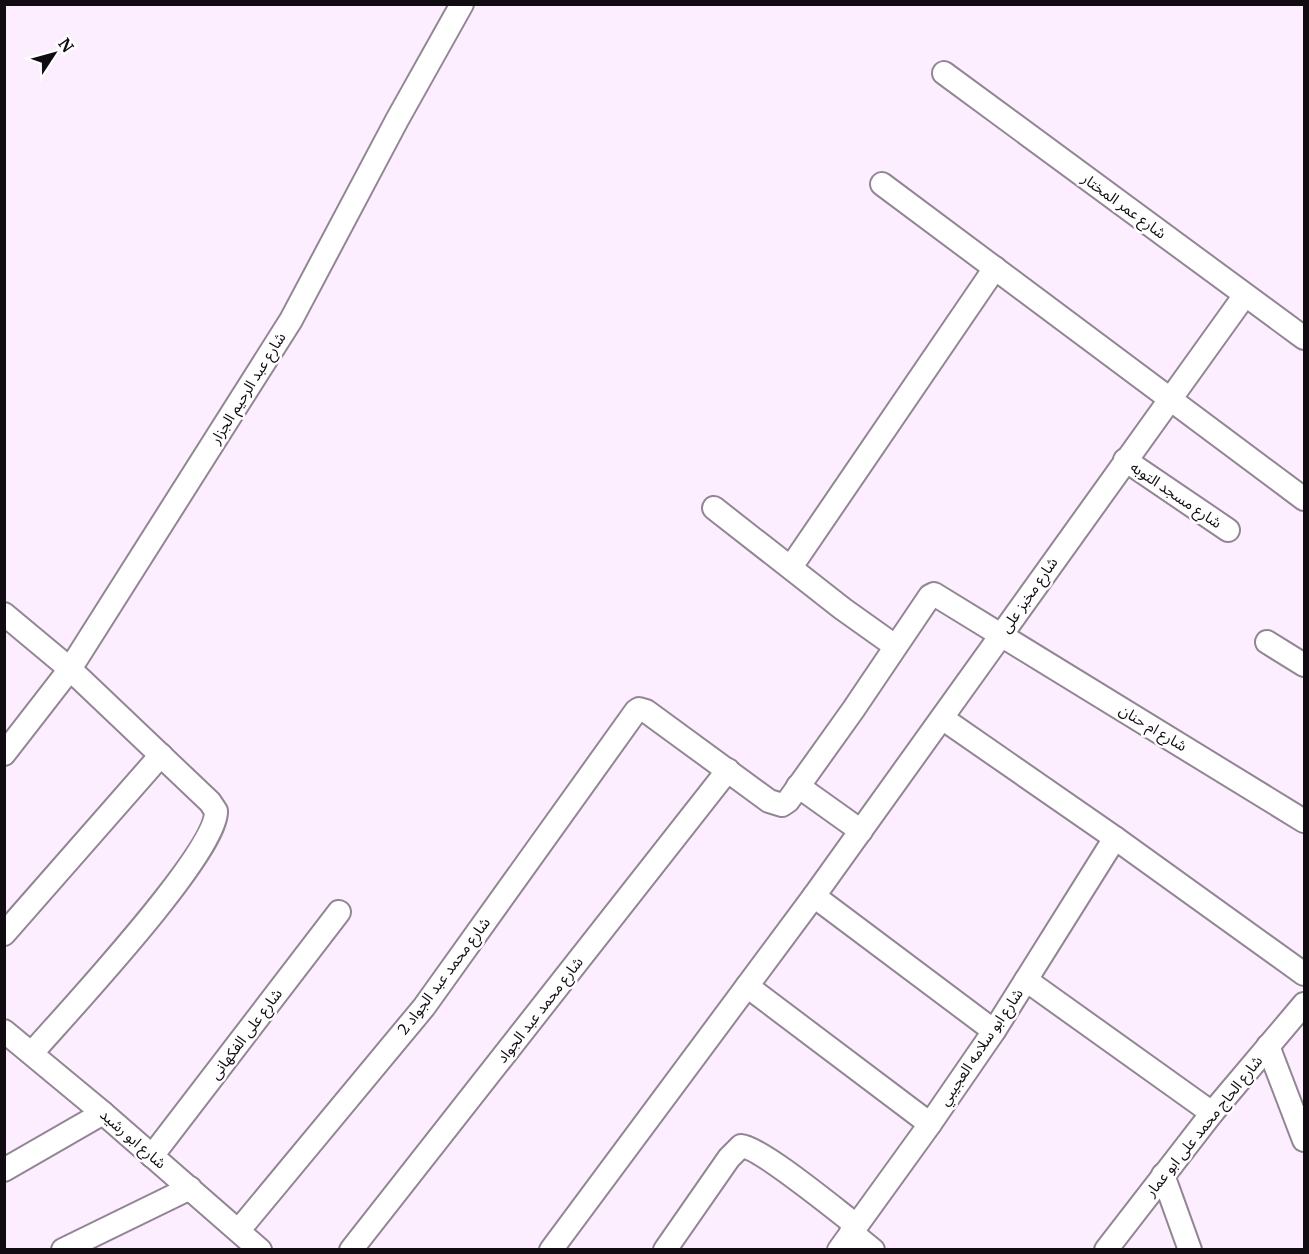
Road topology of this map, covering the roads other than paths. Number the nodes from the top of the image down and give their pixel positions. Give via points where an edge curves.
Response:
1 (462, 4) edge
2 (944, 73) dead end
3 (882, 184) dead end
4 (995, 268) junction
5 (1245, 295) junction
6 (1305, 338) edge
7 (1170, 399) junction
8 (1125, 460) junction
9 (1305, 499) edge
10 (714, 508) dead end
11 (1228, 530) dead end
12 (791, 567) junction
13 (4, 614) edge
14 (1001, 636) junction
15 (1267, 642) dead end
16 (895, 646) junction
17 (1305, 665) edge
18 (70, 669) junction
19 (942, 718) junction
20 (4, 754) edge
21 (161, 755) junction
22 (728, 770) junction
23 (798, 786) junction
24 (1305, 821) edge
25 (861, 831) junction
26 (1115, 838) junction
27 (814, 896) junction
28 (339, 912) dead end
29 (4, 934) edge
30 (1305, 974) edge
31 (1026, 980) junction
32 (747, 986) junction
33 (1305, 1004) edge
34 (4, 1031) edge
35 (994, 1031) junction
36 (1268, 1046) junction
37 (32, 1053) junction
38 (103, 1113) junction
39 (1212, 1113) junction
40 (930, 1124) junction
41 (1305, 1140) edge
42 (152, 1156) junction
43 (4, 1170) edge
44 (1163, 1175) junction
45 (190, 1188) junction
46 (239, 1230) junction
47 (849, 1236) edge
48 (257, 1249) edge
49 (63, 1250) edge
50 (351, 1250) edge
51 (551, 1250) edge
52 (665, 1250) edge
53 (873, 1250) edge
54 (1106, 1250) edge
55 (1190, 1250) edge

1 - 18 street, شارع عبد الرحيم الجزار via 291,320
2 - 5 street, شارع عمر المختار
3 - 4 street
4 - 7 street
4 - 12 street
5 - 6 street, شارع عمر المختار
5 - 7 street, شارع مخبز على
7 - 8 street, شارع مخبز على
7 - 9 street
8 - 11 street, شارع مسجد التوبه
8 - 14 street, شارع مخبز على
10 - 12 street
12 - 16 street
13 - 18 street
14 - 16 street, شارع ام حنان via 934,594
14 - 19 street, شارع مخبز على
14 - 24 street, شارع ام حنان
15 - 17 street
16 - 23 street
18 - 20 street, شارع عبد الرحيم الجزار
18 - 21 street
19 - 25 street, شارع مخبز على
19 - 26 street
21 - 29 street
21 - 37 street via 214,806 214,824 180,880
22 - 23 street via 777,805 788,801
22 - 46 street, شارع محمد عبد الجواد 2 via 646,711 636,711 424,1008
22 - 50 street, شارع محمد عبد الجواد
23 - 25 street
25 - 27 street, شارع مخبز على
26 - 30 street
26 - 31 street, شارع ابو سلامه العجيبي
27 - 32 street, شارع مخبز على
27 - 35 street
28 - 42 street, شارع على الفكهانى
31 - 35 street, شارع ابو سلامه العجيبي
31 - 39 street
32 - 40 street
32 - 51 street, شارع مخبز على
33 - 36 street, شارع الحاج محمد على ابو عمار
34 - 37 street, شارع ابو رشيد
35 - 40 street, شارع ابو سلامه العجيبي
36 - 39 street, شارع الحاج محمد على ابو عمار
36 - 41 street
37 - 38 street, شارع ابو رشيد
38 - 42 street, شارع ابو رشيد
38 - 43 street
39 - 44 street, شارع الحاج محمد على ابو عمار
40 - 47 street, شارع ابو سلامه العجيبي
42 - 45 street, شارع ابو رشيد
44 - 54 street, شارع الحاج محمد على ابو عمار
44 - 55 street
45 - 46 street, شارع ابو رشيد
45 - 49 street
46 - 48 street, شارع ابو رشيد
47 - 52 street via 777,1166 741,1146
47 - 53 street

